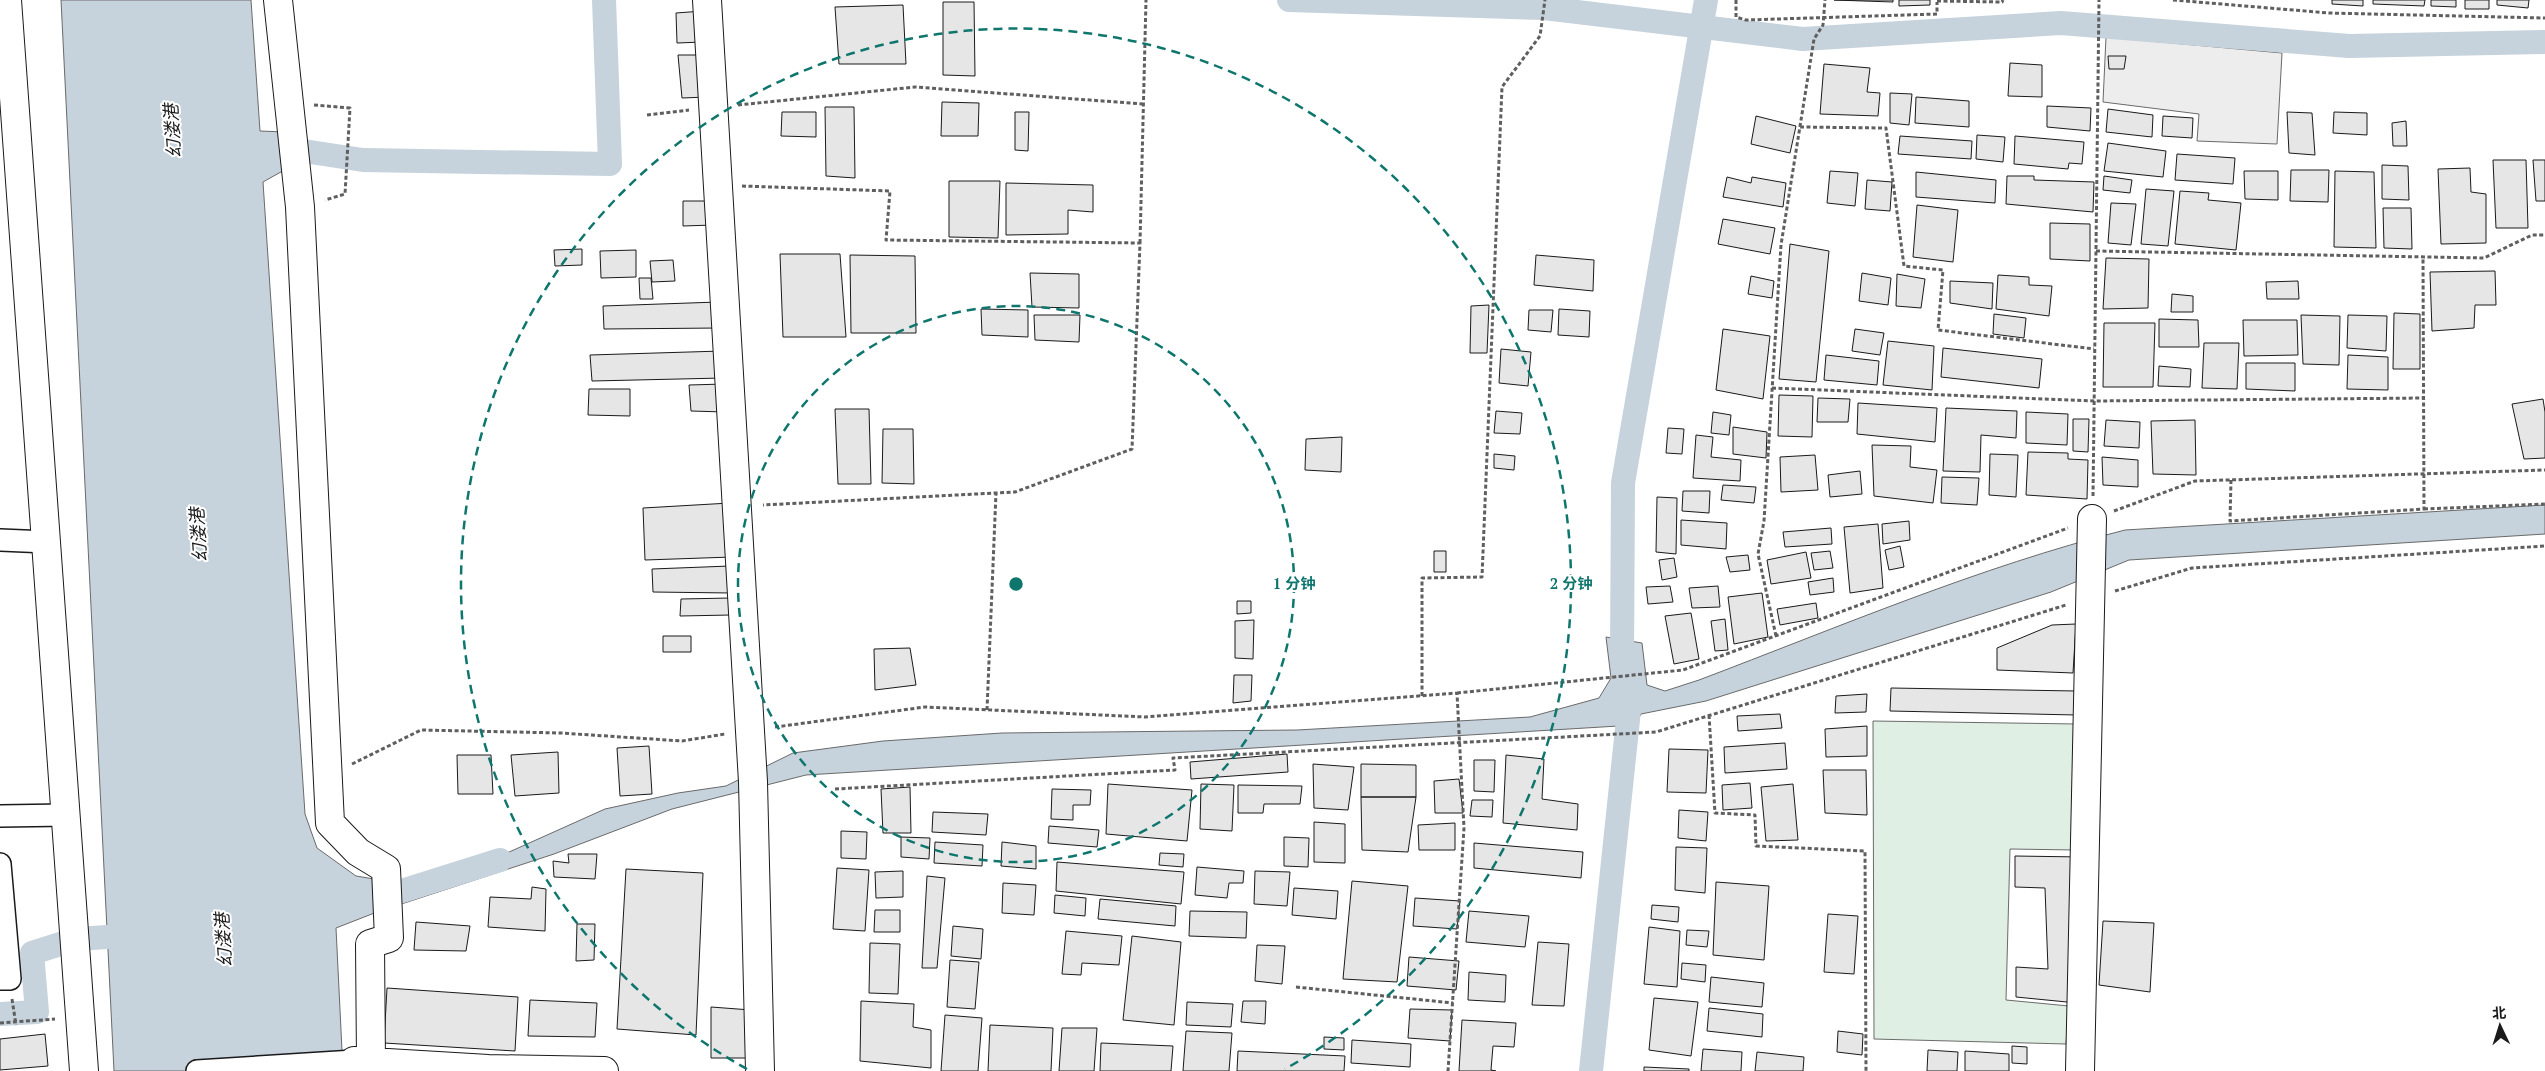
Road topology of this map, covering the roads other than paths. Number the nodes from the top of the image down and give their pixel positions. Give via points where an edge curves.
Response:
1 (7, 0) edge
2 (278, 0) edge
3 (707, 0) edge
4 (2092, 519) road end
5 (0, 540) edge
6 (47, 542) junction
7 (67, 815) junction
8 (0, 816) edge
9 (0, 864) edge
10 (0, 979) edge
11 (360, 1064) edge
12 (84, 1071) edge
13 (197, 1071) edge
14 (604, 1071) edge
15 (760, 1071) edge
16 (2080, 1071) edge

1 - 6 street
2 - 11 street via 300,207 330,823 358,852 386,869 389,938 370,944
3 - 15 street via 753,782
4 - 16 street
5 - 6 street
6 - 7 street
7 - 8 street
7 - 12 street
9 - 10 street via 10,978
11 - 13 street
11 - 14 street

